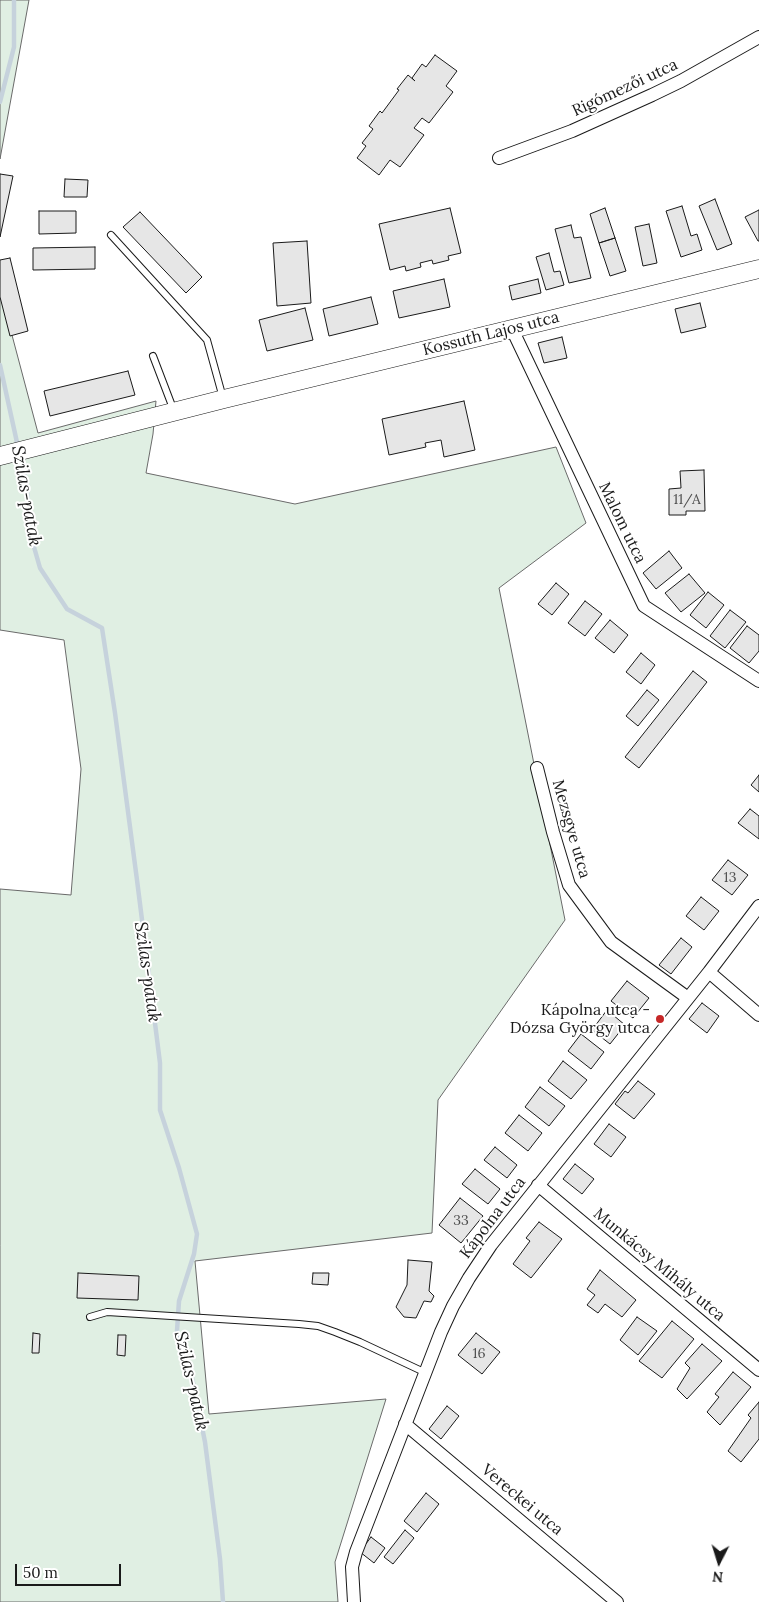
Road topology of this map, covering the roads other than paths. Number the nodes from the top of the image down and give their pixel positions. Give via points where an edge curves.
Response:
1 (759, 37) edge
2 (500, 158) dead end
3 (111, 234) dead end
4 (759, 269) edge
5 (512, 329) junction
6 (153, 356) dead end
7 (224, 399) junction
8 (174, 412) junction
9 (4, 455) edge
10 (759, 682) edge
11 (537, 768) dead end
12 (759, 906) edge
13 (709, 972) junction
14 (688, 998) junction
15 (759, 1015) edge
16 (538, 1185) junction
17 (90, 1317) dead end
18 (759, 1370) edge
19 (424, 1372) junction
20 (405, 1424) junction
21 (354, 1602) edge
22 (617, 1602) edge

1 - 2 street, Rigómezői utca via 652,95
3 - 7 lane via 207,340
4 - 5 main road, Kossuth Lajos utca
5 - 7 main road, Kossuth Lajos utca
5 - 10 street, Malom utca via 644,606
6 - 8 lane
7 - 8 main road, Kossuth Lajos utca
8 - 9 main road, Kossuth Lajos utca
11 - 14 street, Mezsgye utca via 568,885 611,942
12 - 13 street, Kápolna utca
13 - 14 street, Kápolna utca
13 - 15 street
14 - 16 street, Kápolna utca
16 - 18 street, Munkácsy Mihály utca
16 - 19 street, Kápolna utca via 469,1278
17 - 19 lane via 107,1312 318,1326
19 - 20 street, Kápolna utca
20 - 21 street, Kápolna utca via 356,1552 352,1567
20 - 22 street, Vereckei utca

